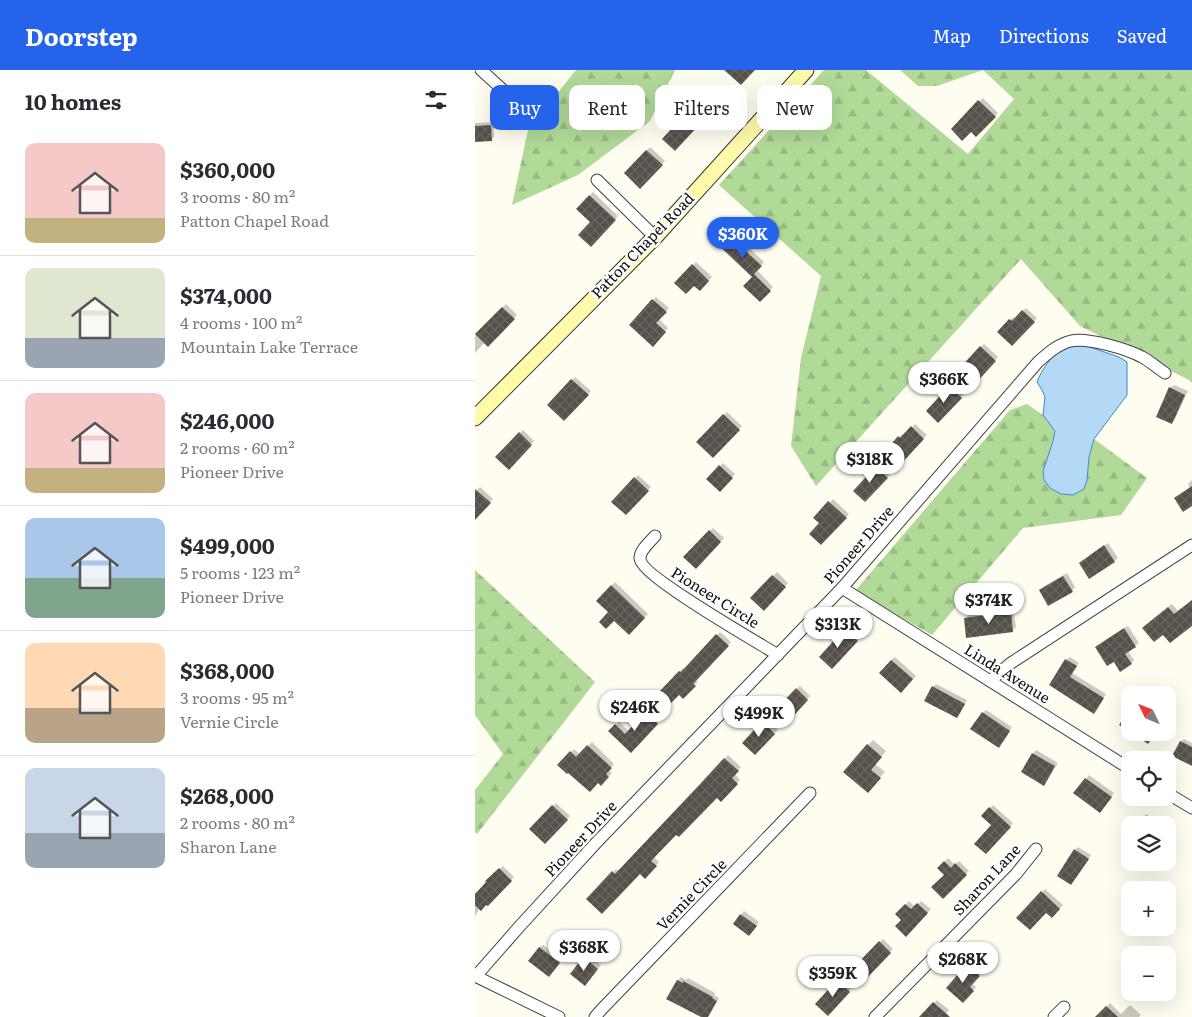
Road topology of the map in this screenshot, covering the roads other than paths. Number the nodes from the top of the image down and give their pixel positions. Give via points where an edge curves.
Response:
1 (480, 70) edge
2 (806, 70) edge
3 (475, 74) edge
4 (497, 85) edge
5 (597, 180) dead end
6 (655, 236) junction
7 (1165, 373) dead end
8 (475, 418) edge
9 (655, 536) dead end
10 (1192, 545) edge
11 (843, 588) junction
12 (778, 654) junction
13 (990, 681) junction
14 (1121, 763) edge
15 (810, 794) dead end
16 (1176, 798) edge
17 (1192, 808) edge
18 (1036, 849) dead end
19 (475, 976) edge
20 (1064, 1006) dead end
21 (559, 1017) edge
22 (595, 1017) edge
23 (875, 1017) edge
24 (1053, 1017) edge

1 - 3 street
1 - 4 street
2 - 6 street, Patton Chapel Road
5 - 6 street
6 - 8 street, Patton Chapel Road
7 - 11 street, Pioneer Drive via 1142,357 1091,341 1069,341 1053,349 1038,362
9 - 12 street, Pioneer Circle via 639,558 646,568 675,592
10 - 13 street via 1011,663
11 - 12 street, Pioneer Drive
11 - 13 street, Linda Avenue
12 - 19 street, Pioneer Drive via 595,844
13 - 14 street, Linda Avenue
15 - 22 street, Vernie Circle
16 - 17 street
18 - 23 street, Sharon Lane
19 - 21 street
20 - 24 street

